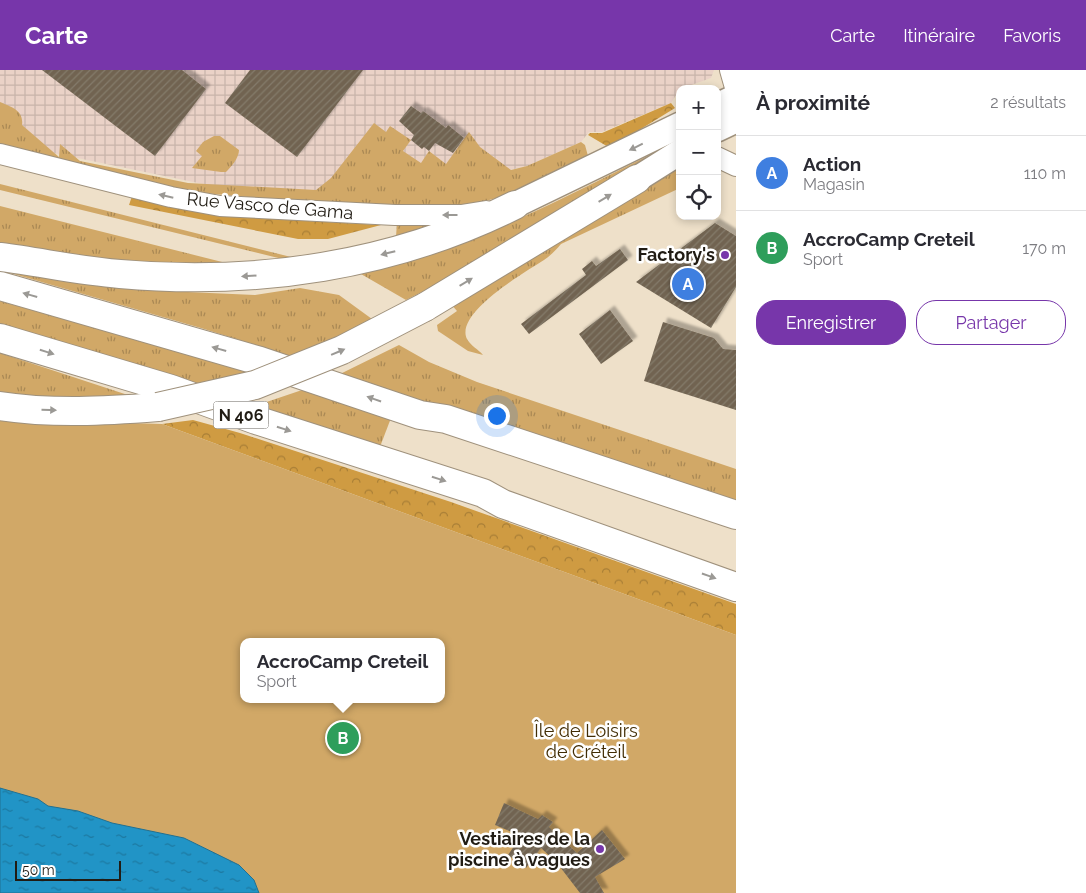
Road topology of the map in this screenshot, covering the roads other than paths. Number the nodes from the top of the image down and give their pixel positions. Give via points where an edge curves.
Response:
1 (730, 70) edge
2 (736, 91) edge
3 (736, 97) edge
4 (721, 104) edge
5 (736, 120) edge
6 (676, 127) edge
7 (721, 127) edge
8 (0, 154) edge
9 (676, 155) edge
10 (721, 159) edge
11 (676, 164) edge
12 (736, 166) edge
13 (637, 179) junction
14 (515, 205) junction
15 (0, 257) edge
16 (0, 286) edge
17 (0, 338) edge
18 (0, 406) edge
19 (420, 414) junction
20 (482, 493) junction
21 (736, 515) edge
22 (736, 528) edge
23 (736, 566) edge
24 (736, 587) edge

1 - 2 street
3 - 4 main road
5 - 7 main road
6 -> 14 main road
14 -> 8 street, Rue Vasco de Gama via 474,214 395,215 220,206 171,197
9 - 13 main road
10 - 12 street
11 - 13 street
18 -> 13 highway, bridge via 90,412 158,407 255,385 342,350 424,307
14 -> 15 highway via 474,225 413,247 297,272 219,278 120,274
19 -> 16 highway via 260,361
17 -> 20 highway, N 406 via 171,390
19 - 21 highway via 446,419
19 - 22 highway via 443,426
20 - 23 highway via 506,495
20 -> 24 highway, N 406 via 502,504

